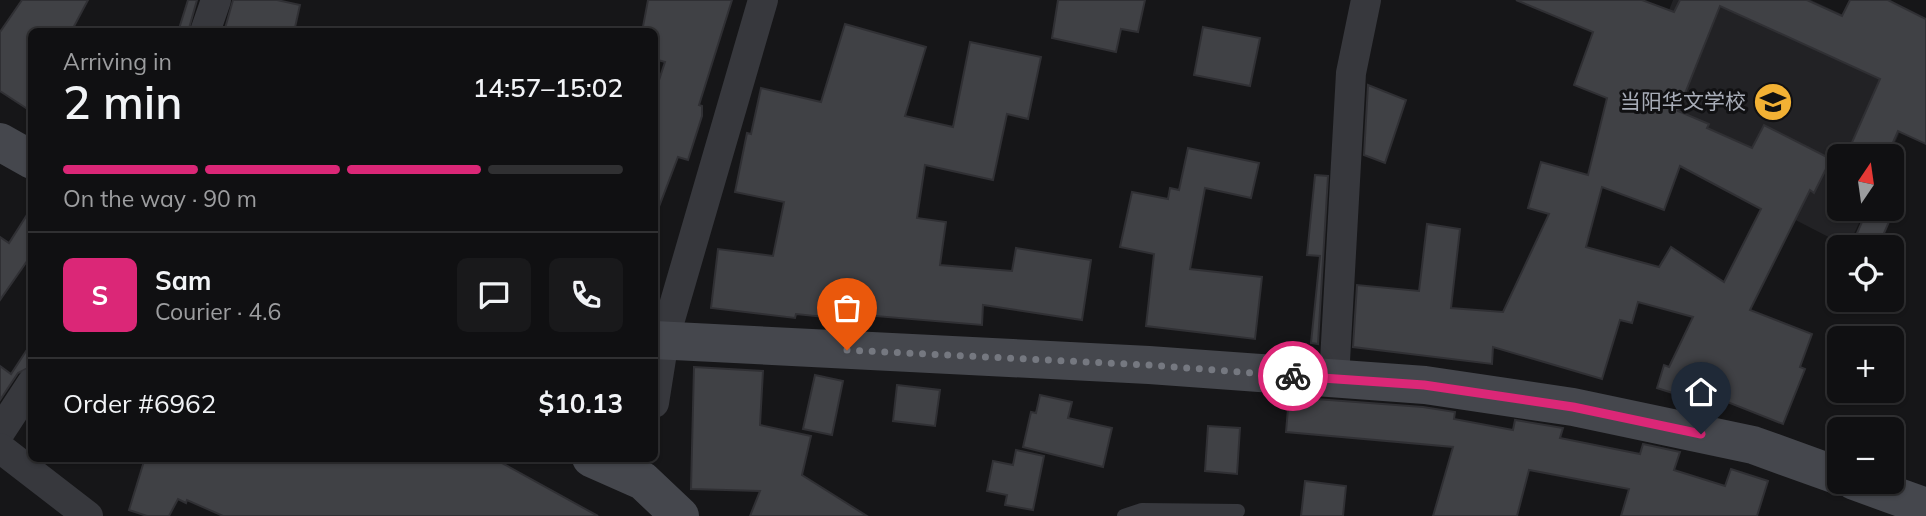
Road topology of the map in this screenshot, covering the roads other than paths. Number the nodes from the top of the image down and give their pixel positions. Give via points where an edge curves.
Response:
1 (216, 0) edge
2 (763, 0) edge
3 (1366, 0) edge
4 (206, 28) edge
5 (0, 142) edge
6 (28, 158) edge
7 (659, 340) edge
8 (1334, 379) junction
9 (28, 389) edge
10 (0, 432) edge
11 (0, 449) edge
12 (609, 462) edge
13 (644, 470) edge
14 (1827, 472) edge
15 (1890, 494) edge
16 (1926, 507) edge
17 (1238, 511) dead end
18 (88, 516) edge
19 (680, 516) edge
20 (1125, 516) edge

1 - 4 street
2 - 7 street
3 - 8 street via 1352,73
5 - 6 street
7 - 8 street
8 - 14 street via 1424,385 1573,407 1753,445
9 - 10 street
11 - 18 street
12 - 13 street
13 - 19 street
15 - 16 street
17 - 20 lane via 1142,510

